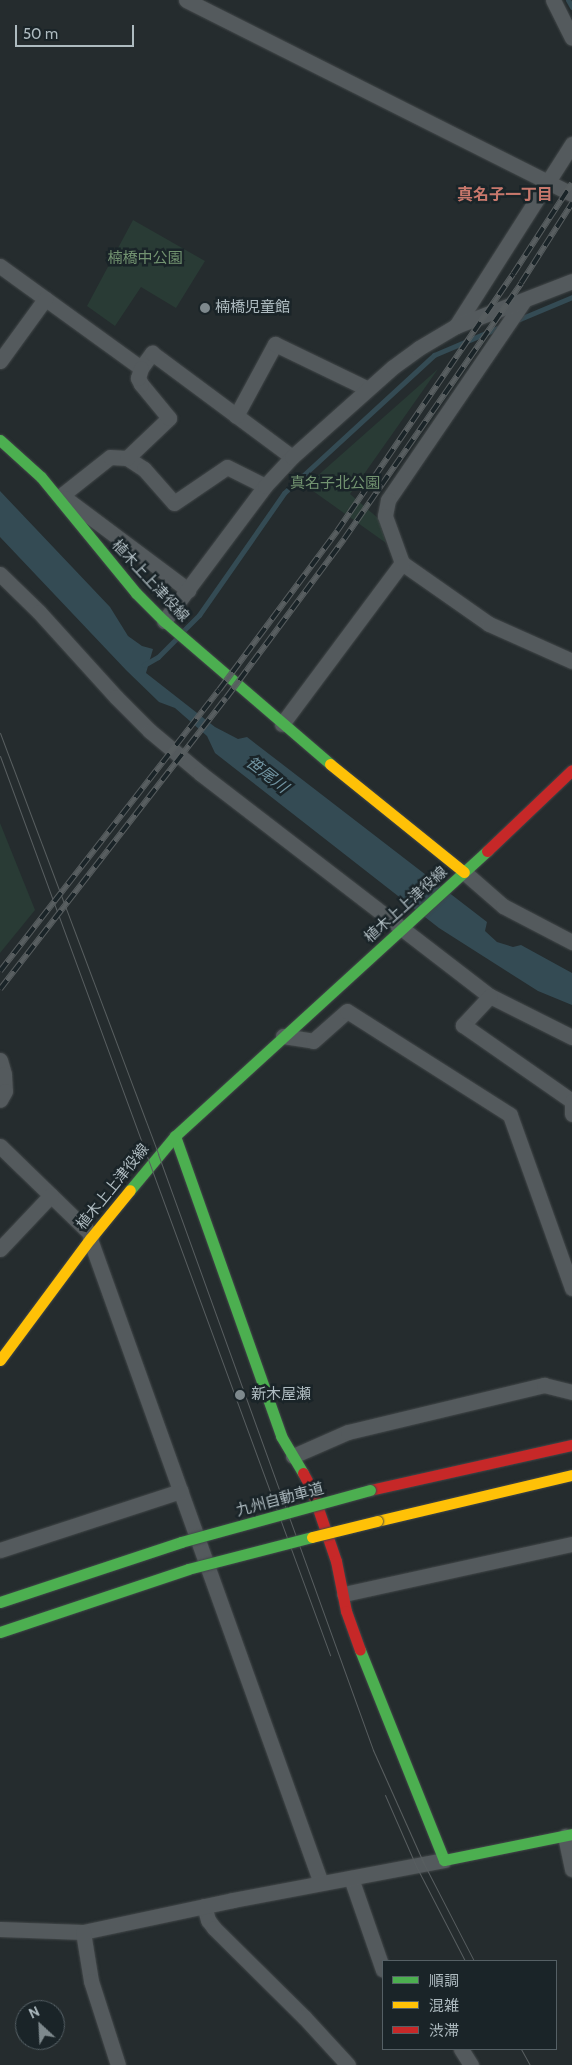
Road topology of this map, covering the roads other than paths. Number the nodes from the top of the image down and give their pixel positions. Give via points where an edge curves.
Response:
1 (186, 0) edge
2 (553, 0) edge
3 (572, 38) edge
4 (572, 144) edge
5 (548, 181) junction
6 (572, 194) edge
7 (0, 266) edge
8 (572, 281) edge
9 (45, 298) junction
10 (523, 302) junction
11 (456, 326) junction
12 (0, 361) edge
13 (141, 368) junction
14 (368, 390) junction
15 (236, 416) junction
16 (0, 440) edge
17 (11, 449) junction
18 (292, 457) junction
19 (127, 458) junction
20 (0, 460) edge
21 (46, 483) junction
22 (265, 486) junction
23 (62, 495) junction
24 (402, 563) junction
25 (0, 574) edge
26 (188, 590) junction
27 (164, 621) junction
28 (572, 661) edge
29 (282, 724) junction
30 (572, 770) edge
31 (460, 875) junction
32 (406, 926) junction
33 (572, 942) edge
34 (490, 996) junction
35 (283, 1036) junction
36 (572, 1037) edge
37 (0, 1060) edge
38 (0, 1100) edge
39 (572, 1114) edge
40 (175, 1136) junction
41 (0, 1146) edge
42 (51, 1195) junction
43 (91, 1237) junction
44 (0, 1249) edge
45 (572, 1288) edge
46 (0, 1360) edge
47 (572, 1392) edge
48 (572, 1445) edge
49 (293, 1456) junction
50 (572, 1475) edge
51 (181, 1491) junction
52 (572, 1544) edge
53 (0, 1550) edge
54 (344, 1594) junction
55 (0, 1602) edge
56 (0, 1632) edge
57 (569, 1835) edge
58 (444, 1860) junction
59 (572, 1869) edge
60 (351, 1878) junction
61 (321, 1884) junction
62 (204, 1906) junction
63 (0, 1929) edge
64 (83, 1932) junction
65 (382, 1967) edge
66 (462, 2050) edge
67 (118, 2065) edge
68 (348, 2065) edge
69 (471, 2065) edge

1 - 5 street
2 - 3 street
4 - 5 street
5 - 6 street
5 - 11 street
7 - 9 street
8 - 10 street
9 - 12 street
9 - 13 street
10 - 11 street
10 - 24 street via 388,500 384,516
11 - 14 street via 419,348
13 - 15 street via 152,353
13 - 19 street via 138,378 141,384 169,418
14 - 15 street via 274,344
14 - 18 street
15 - 18 street
16 - 17 main road, 植木上上津役線
17 - 20 main road
17 - 21 main road, 植木上上津役線
18 - 22 street
19 - 22 street via 144,469 174,503 227,467
19 - 23 street via 110,457
21 - 23 street
21 - 27 main road, 植木上上津役線 via 136,593
22 - 26 street
23 - 26 street
24 - 28 street via 489,624
24 - 29 street
25 - 32 street via 150,731 200,774
26 - 27 street
27 - 29 main road, 植木上上津役線
29 - 31 main road, 植木上上津役線
30 - 31 main road
31 - 32 main road, 植木上上津役線
31 - 33 street via 503,906
32 - 34 street
32 - 35 main road, 植木上上津役線
34 - 36 street
34 - 39 street via 463,1025 572,1101
35 - 40 main road, 植木上上津役線
35 - 45 street via 313,1041 347,1011 510,1115
37 - 38 street via 5,1091
40 - 43 main road, 植木上上津役線
40 - 49 main road via 282,1436
41 - 42 street
42 - 43 street
42 - 44 street
43 - 46 main road, 植木上上津役線
43 - 51 street
47 - 49 street via 544,1385 348,1432
48 - 55 main road, 九州自動車道, bridge via 370,1490 181,1542
49 - 54 main road via 311,1488
50 - 56 main road, bridge via 188,1570
51 - 53 street
51 - 61 street
52 - 54 street
54 - 58 main road via 346,1611 370,1677
57 - 58 main road
57 - 59 street
58 - 60 street
60 - 61 street
60 - 65 street
61 - 62 street
62 - 64 street
62 - 68 street via 214,1928
63 - 64 street
64 - 67 street via 92,1981
66 - 69 street

